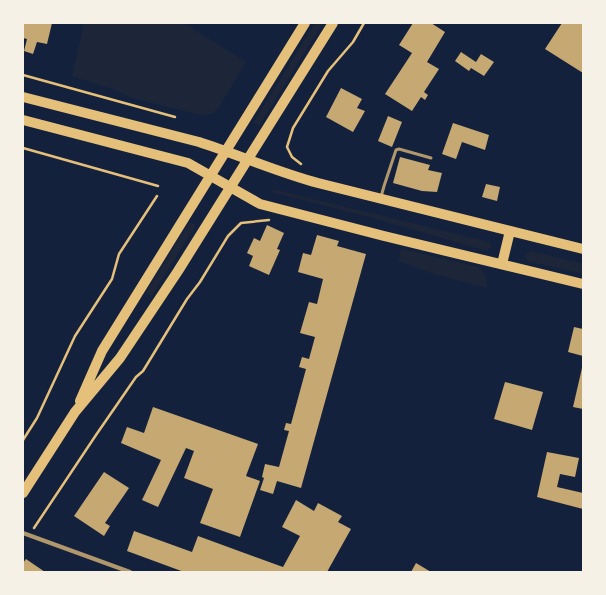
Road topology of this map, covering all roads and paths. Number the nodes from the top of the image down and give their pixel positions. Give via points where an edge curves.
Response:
1 (305, 23) edge
2 (333, 23) edge
3 (364, 23) edge
4 (23, 74) edge
5 (23, 97) edge
6 (175, 117) dead end
7 (23, 120) edge
8 (23, 148) edge
9 (226, 150) junction
10 (431, 158) dead end
11 (248, 159) junction
12 (306, 168) dead end
13 (211, 175) junction
14 (158, 186) dead end
15 (230, 187) junction
16 (157, 196) dead end
17 (381, 199) junction
18 (273, 219) dead end
19 (510, 231) junction
20 (583, 249) edge
21 (502, 264) junction
22 (583, 284) edge
23 (75, 412) junction
24 (23, 440) edge
25 (23, 493) edge
26 (23, 533) edge
27 (29, 535) junction
28 (130, 572) edge

1 - 9 main road
2 - 11 main road
3 - 12 path via 353,42 328,71 293,128 287,147 292,157
4 - 6 path
5 - 9 main road
7 - 13 main road via 188,163
8 - 14 path
9 - 11 main road
9 - 13 main road
10 - 17 lane via 396,150
11 - 15 main road
11 - 17 main road via 300,179
13 - 15 main road
13 - 23 main road via 102,351
15 - 21 main road via 260,204
15 - 23 main road via 120,358
16 - 24 path via 119,254 112,279 76,336
17 - 19 main road
18 - 27 path via 241,223 228,236 143,371 96,435
19 - 20 main road
19 - 21 main road
21 - 22 main road
23 - 25 main road
26 - 27 street
27 - 28 street

